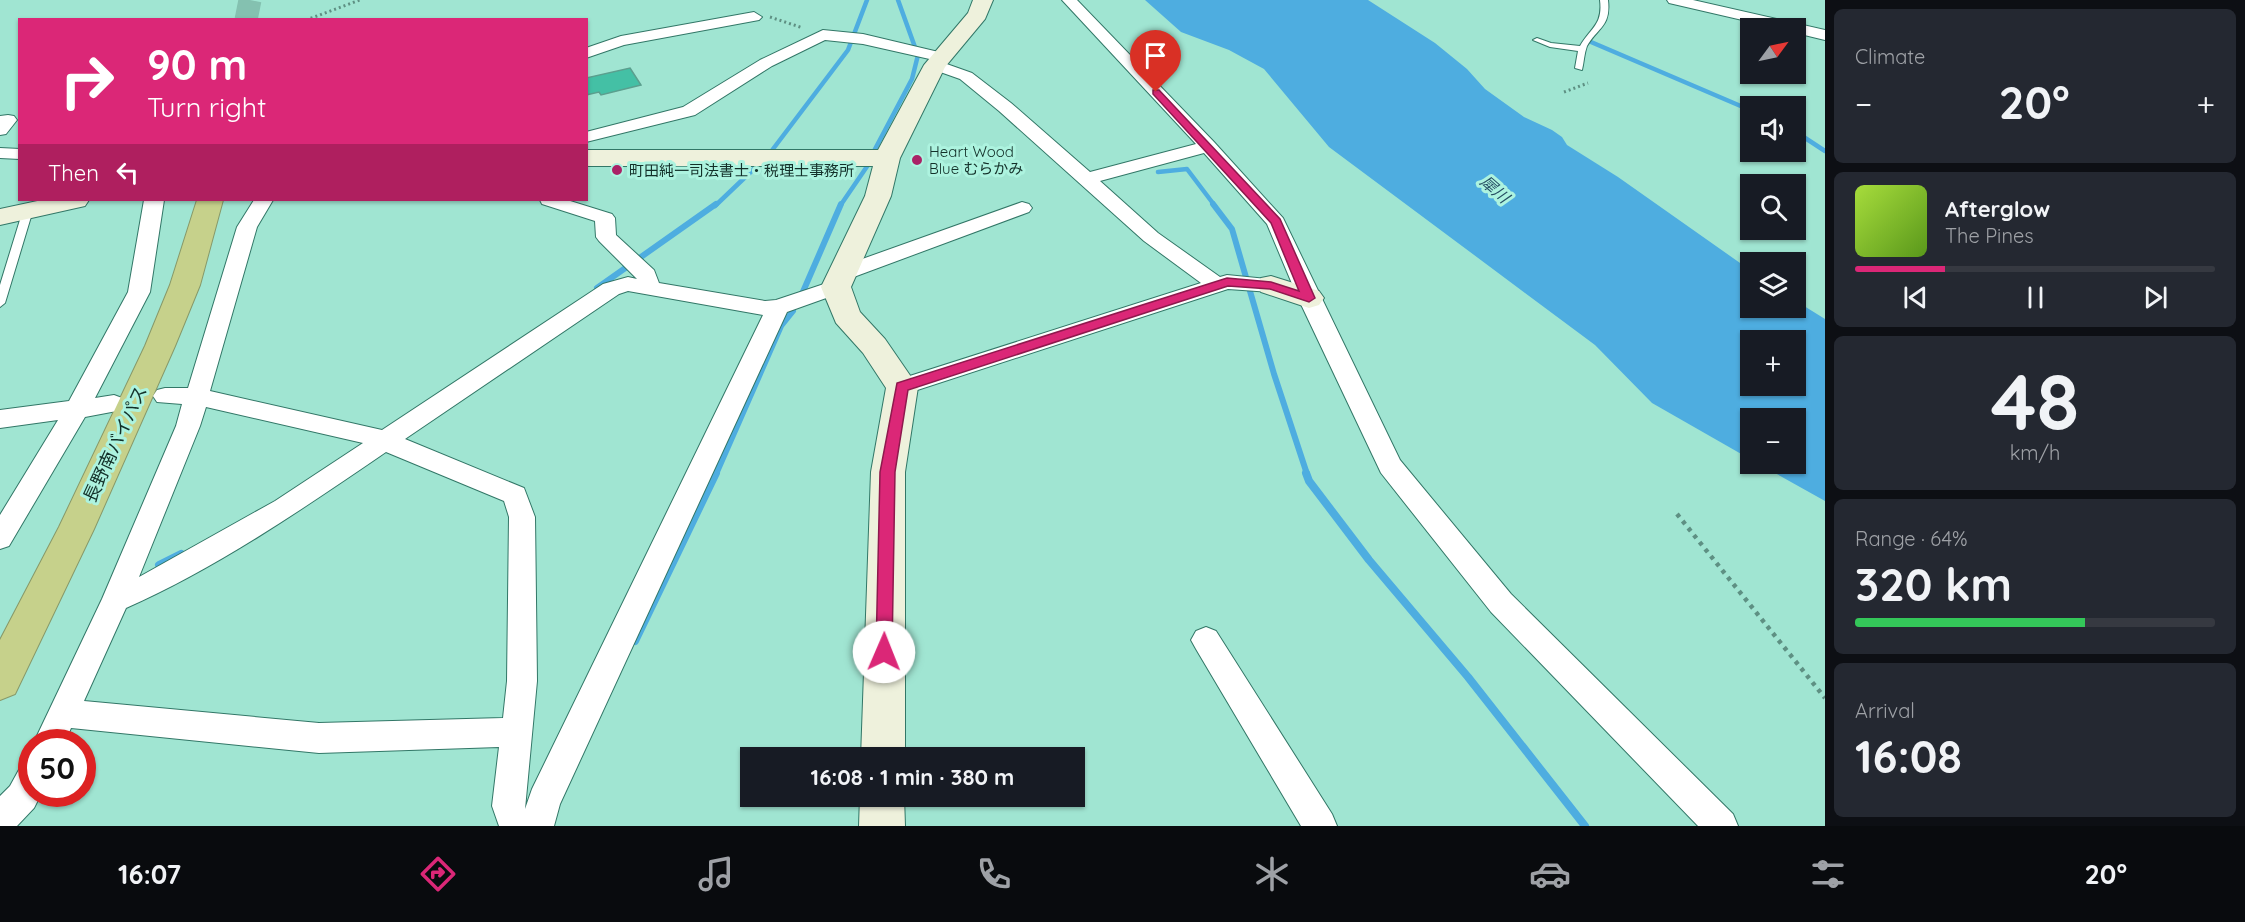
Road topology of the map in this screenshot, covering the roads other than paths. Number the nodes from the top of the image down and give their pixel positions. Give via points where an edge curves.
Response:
1 (983, 0) edge
2 (1069, 0) edge
3 (1604, 0) edge
4 (1674, 0) edge
5 (754, 17) road end
6 (1825, 35) edge
7 (1537, 40) dead end
8 (1582, 49) junction
9 (588, 52) edge
10 (938, 61) junction
11 (1579, 68) dead end
12 (0, 121) edge
13 (0, 130) edge
14 (588, 136) edge
15 (1208, 146) junction
16 (0, 153) edge
17 (18, 154) edge
18 (588, 158) edge
19 (887, 158) junction
20 (1087, 179) junction
21 (71, 201) edge
22 (154, 201) edge
23 (210, 201) edge
24 (262, 201) edge
25 (552, 201) edge
26 (1022, 208) dead end
27 (28, 210) junction
28 (0, 217) edge
29 (840, 280) junction
30 (1222, 283) junction
31 (1271, 285) joint
32 (650, 288) junction
33 (1309, 298) junction
34 (0, 303) edge
35 (778, 307) junction
36 (902, 387) junction
37 (165, 396) dead end
38 (196, 396) junction
39 (114, 404) dead end
40 (77, 409) junction
41 (0, 420) edge
42 (377, 438) junction
43 (0, 538) edge
44 (116, 600) junction
45 (1206, 640) dead end
46 (0, 681) edge
47 (63, 713) junction
48 (55, 729) edge
49 (517, 732) junction
50 (883, 747) edge
51 (18, 801) edge
52 (882, 807) edge
53 (0, 820) edge
54 (516, 826) edge
55 (537, 826) edge
56 (882, 826) edge
57 (1320, 826) edge
58 (1721, 826) edge

1 - 10 main road via 978,15
2 - 15 street
3 - 8 lane via 1603,25
4 - 6 street
5 - 9 street via 621,41
7 - 8 lane
8 - 11 lane
10 - 14 street via 863,39 823,35 766,63 689,111
10 - 19 main road
10 - 20 street via 966,75
12 - 13 street via 8,120
15 - 20 street
15 - 33 street via 1276,222
16 - 17 street
18 - 19 main road
19 - 29 main road via 879,196
20 - 30 street via 1151,237
21 - 27 main road
22 - 40 street via 139,292
23 - 46 highway, 長野南バイパス via 185,285 160,346 76,529
24 - 38 street via 247,227
25 - 32 street via 604,218 606,237 647,275
26 - 29 street
27 - 28 main road
27 - 34 lane
29 - 35 street
29 - 36 main road via 847,316
30 - 31 street
30 - 36 street
31 - 33 main road
32 - 35 street
32 - 42 street via 628,285 611,289
33 - 58 street via 1390,466 1501,603
35 - 55 street via 543,801
36 - 50 main road via 888,472
37 - 38 street
38 - 42 street
38 - 44 street via 188,426
39 - 40 street
40 - 41 street
40 - 43 street
42 - 44 street via 284,507 146,587
42 - 49 street via 514,495 522,517 522,681
44 - 47 street
45 - 57 street
47 - 48 street
47 - 49 street via 319,738
49 - 54 street via 508,806
51 - 53 street
52 - 56 main road

